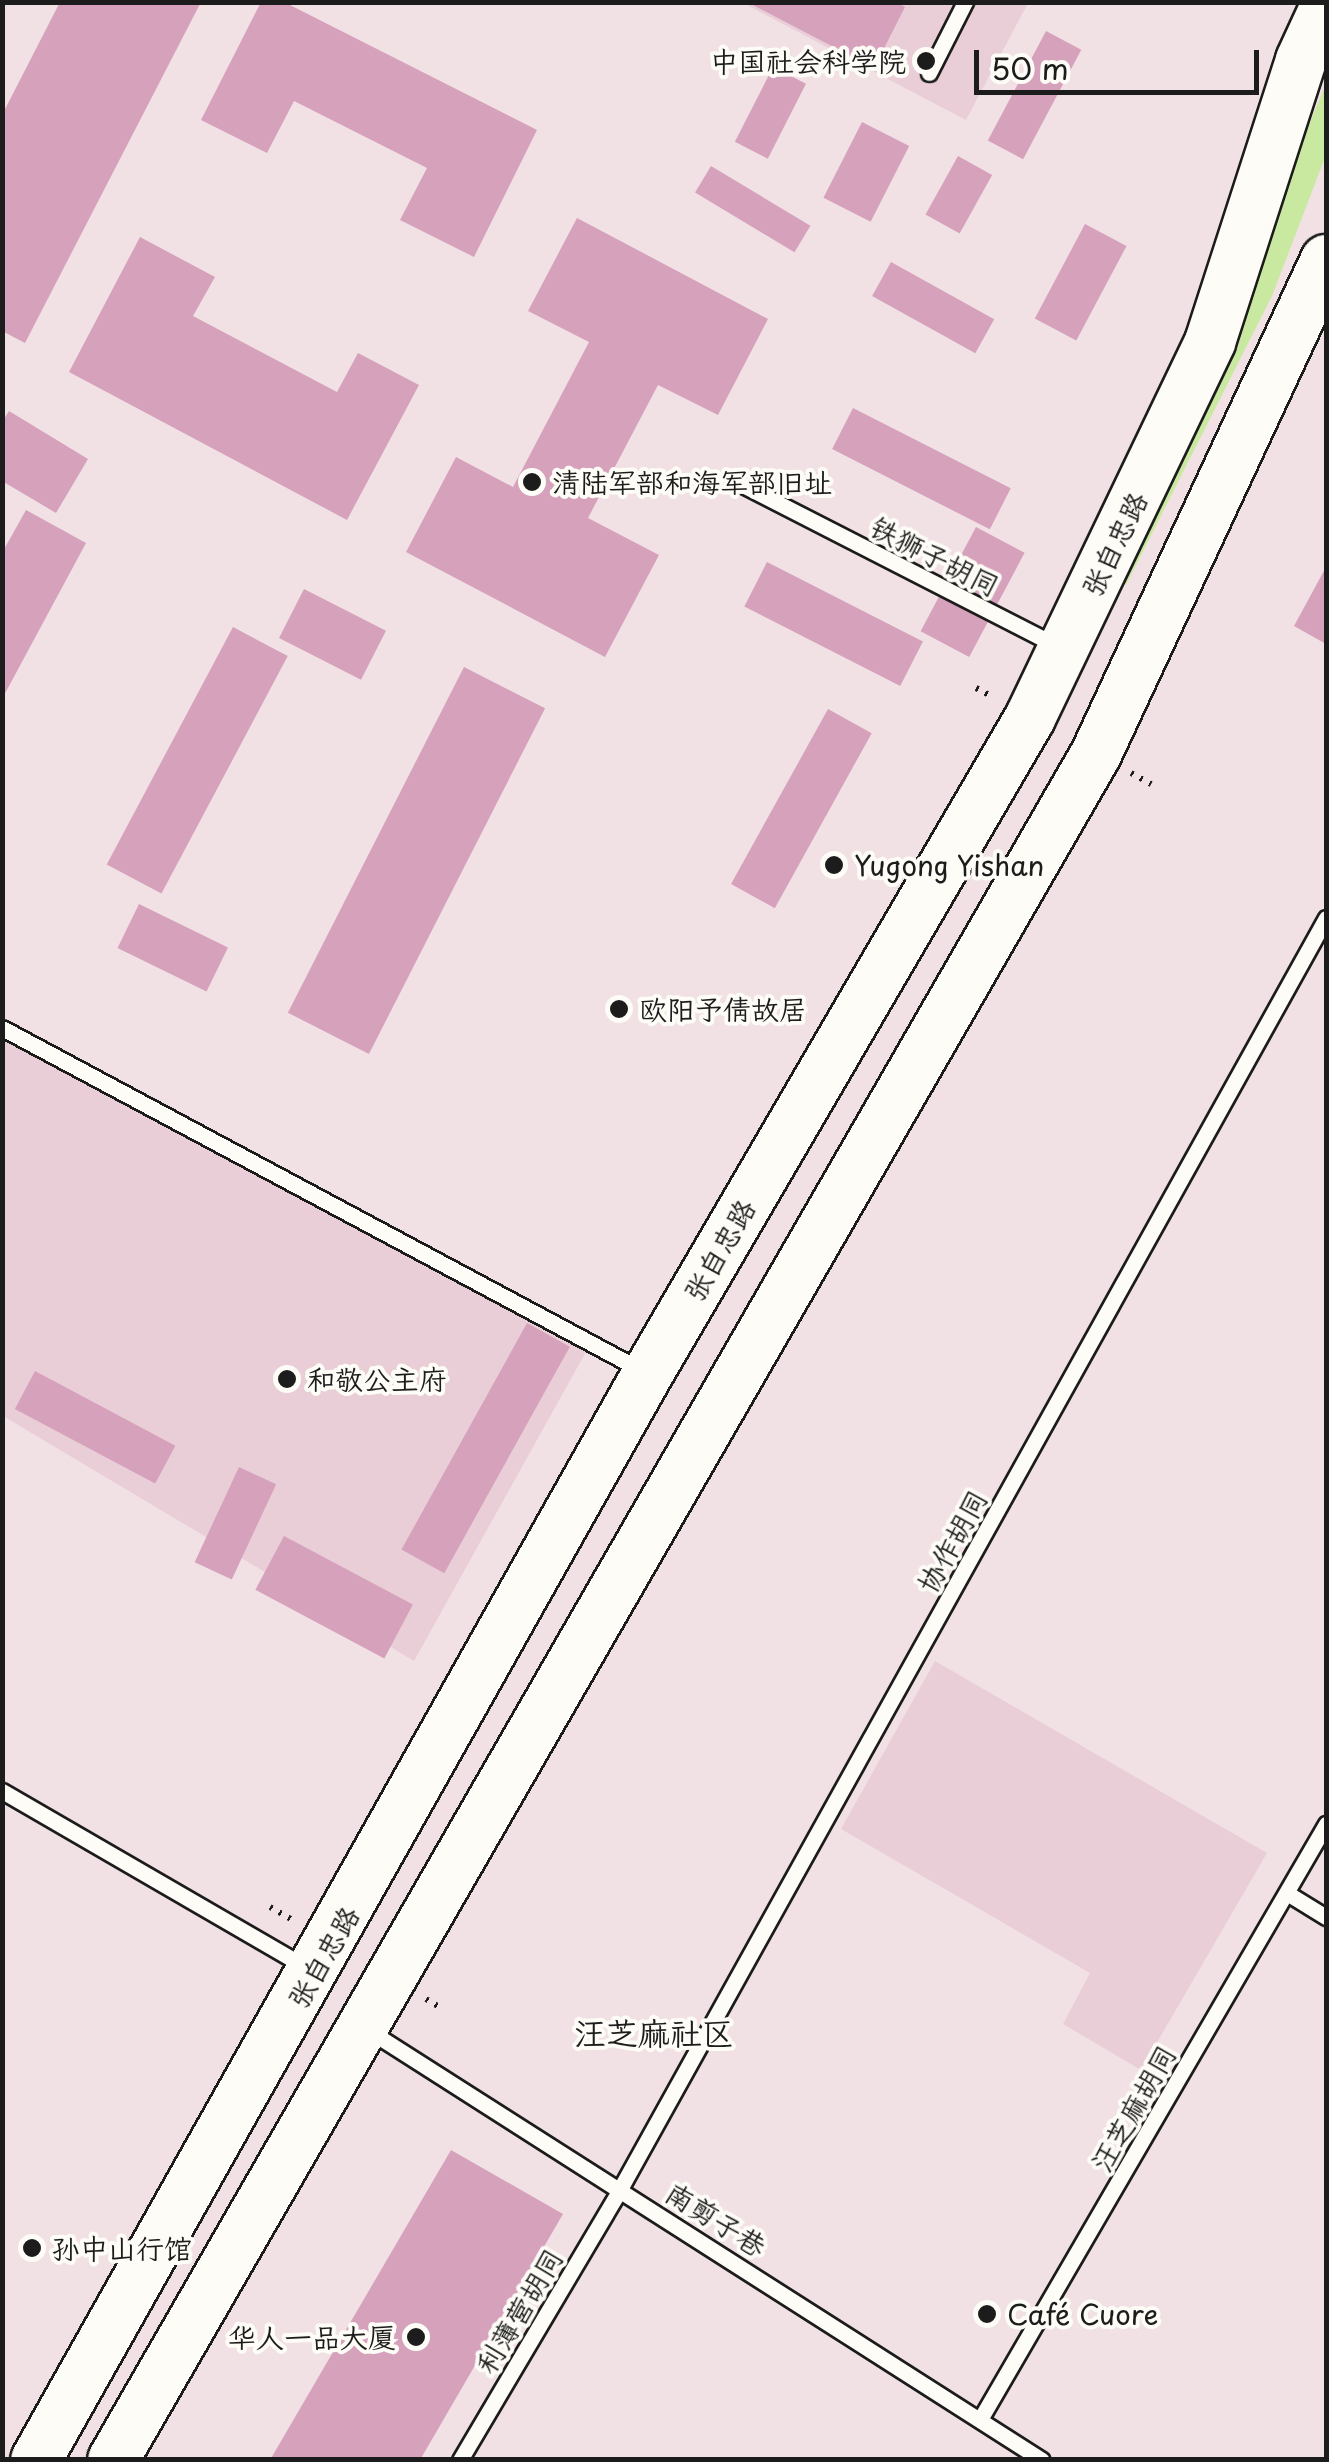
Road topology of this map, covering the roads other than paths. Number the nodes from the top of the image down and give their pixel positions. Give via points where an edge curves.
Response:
1 (965, 2) edge
2 (1326, 6) edge
3 (929, 73) dead end
4 (1326, 260) edge
5 (731, 479) dead end
6 (1063, 649) junction
7 (1326, 918) edge
8 (2, 1028) edge
9 (648, 1373) junction
10 (2, 1791) edge
11 (1326, 1824) edge
12 (1287, 1893) junction
13 (1326, 1917) edge
14 (315, 1972) junction
15 (360, 2025) junction
16 (620, 2189) junction
17 (982, 2416) junction
18 (36, 2460) edge
19 (113, 2460) edge
20 (460, 2460) edge
21 (1042, 2460) edge

1 - 3 lane
2 - 6 main road, 张自忠路 via 1301,60 1210,342
4 - 15 main road via 1096,754
5 - 6 lane, 铁狮子胡同
6 - 9 main road, 张自忠路 via 1030,718
7 - 16 lane, 协作胡同
8 - 9 lane
9 - 14 main road, 张自忠路
10 - 14 lane
11 - 12 lane, 汪芝麻胡同
12 - 13 lane
12 - 17 lane, 汪芝麻胡同
14 - 18 main road, 张自忠路
15 - 16 lane, 南剪子巷
15 - 19 main road
16 - 17 lane, 南剪子巷
16 - 20 lane, 利薄营胡同
17 - 21 lane, 南剪子巷

